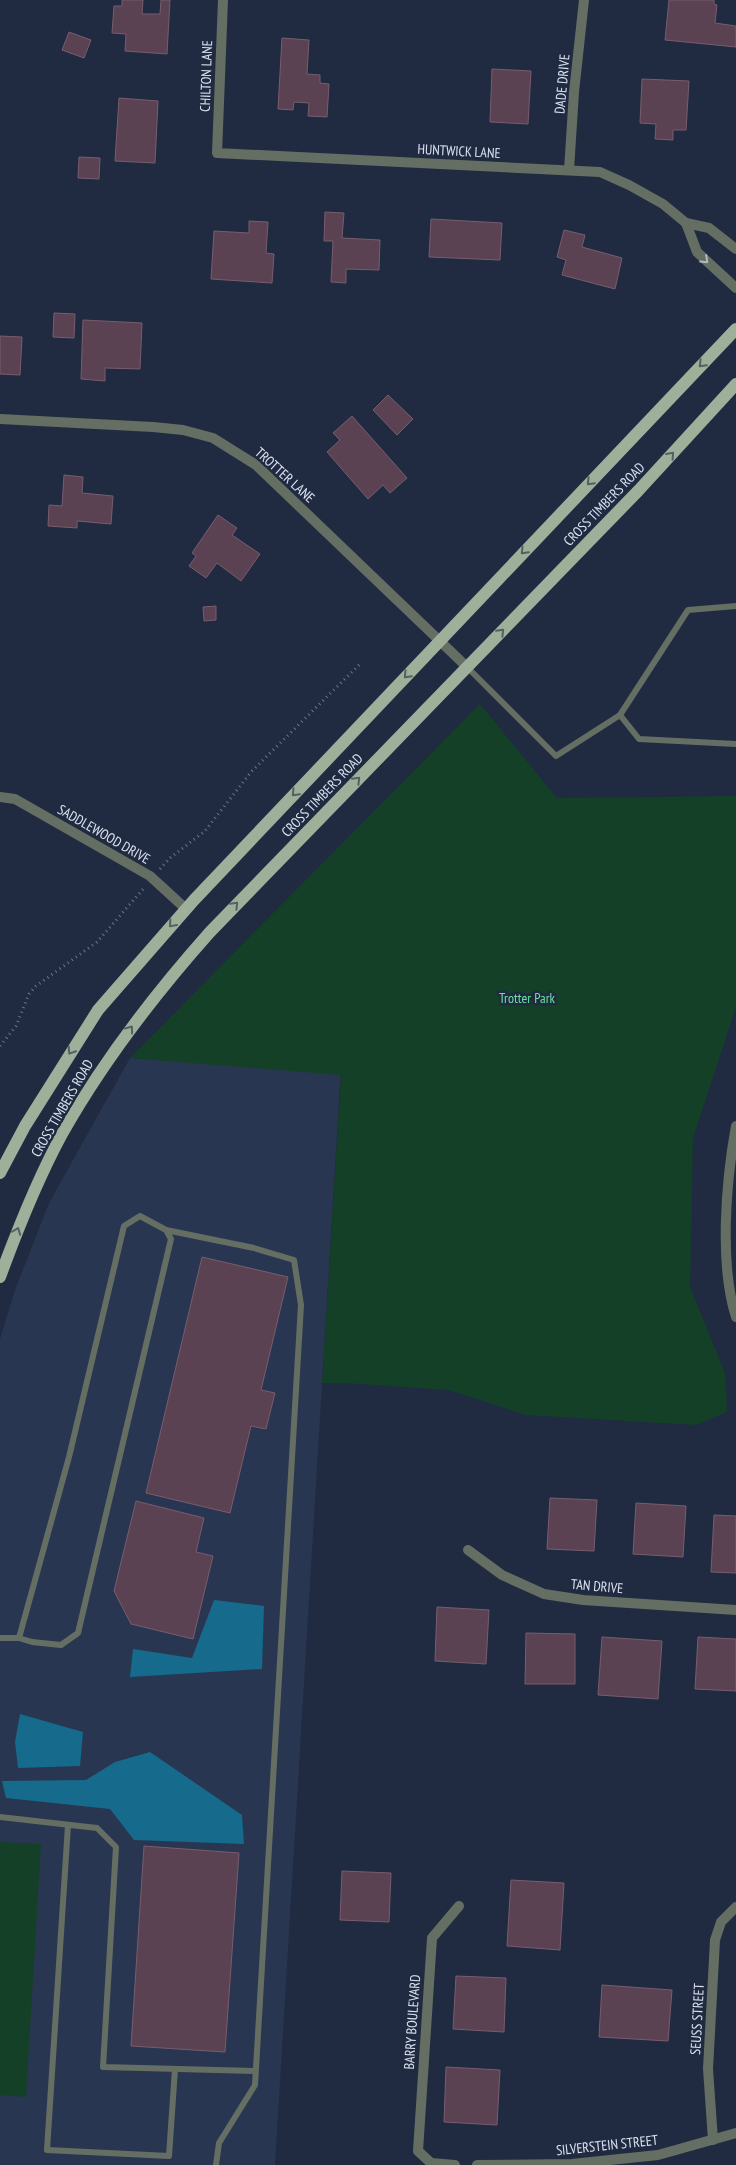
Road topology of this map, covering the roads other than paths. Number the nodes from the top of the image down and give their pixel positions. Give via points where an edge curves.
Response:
1 (223, 0) edge
2 (584, 0) edge
3 (217, 153) joint
4 (569, 170) junction
5 (686, 223) junction
6 (736, 249) edge
7 (736, 288) edge
8 (736, 329) edge
9 (736, 384) edge
10 (0, 419) edge
11 (736, 606) edge
12 (440, 640) junction
13 (467, 667) junction
14 (620, 715) junction
15 (736, 744) edge
16 (0, 798) edge
17 (186, 909) junction
18 (736, 1126) edge
19 (0, 1173) edge
20 (166, 1230) junction
21 (0, 1277) edge
22 (736, 1317) edge
23 (468, 1550) dead end
24 (736, 1610) edge
25 (0, 1638) edge
26 (19, 1638) junction
27 (0, 1817) edge
28 (68, 1825) junction
29 (459, 1906) dead end
30 (736, 1907) edge
31 (175, 2069) junction
32 (254, 2070) junction
33 (736, 2133) edge
34 (713, 2140) junction
35 (557, 2164) edge
36 (216, 2165) edge
37 (455, 2165) edge
38 (477, 2165) edge

1 - 3 street, CHILTON LANE
2 - 4 street, DADE DRIVE
3 - 4 street, HUNTWICK LANE
4 - 5 street, HUNTWICK LANE via 600,172 629,185
5 - 6 street, HUNTWICK LANE via 709,228
5 -> 7 street via 697,252
8 -> 12 main road, CROSS TIMBERS ROAD
13 -> 9 main road, CROSS TIMBERS ROAD via 638,491
10 - 12 street, TROTTER LANE via 184,430 212,438 256,465
11 - 14 lane via 688,610
12 - 13 street, TROTTER LANE
12 -> 17 main road, CROSS TIMBERS ROAD
13 - 14 lane via 556,756
21 -> 13 main road, CROSS TIMBERS ROAD via 25,1212 62,1134 105,1064 167,980
14 - 15 lane via 639,739
16 - 17 street, SADDLEWOOD DRIVE via 15,799 153,878
17 -> 19 main road, CROSS TIMBERS ROAD via 98,1010 25,1126
18 - 22 street via 726,1211 729,1295
20 - 26 lane via 140,1216 124,1226 69,1457
20 - 26 lane via 171,1239 78,1633 61,1645
20 - 32 lane via 254,1248 294,1260 301,1305
23 - 24 street, TAN DRIVE via 502,1575 544,1594 583,1600
25 - 26 lane
27 - 28 lane
28 - 31 lane via 97,1828 116,1847 103,2066
28 - 31 lane via 47,2150 169,2156
29 - 37 street, BARRY BOULEVARD via 432,1938 418,2151 431,2163
30 - 34 street, SEUSS STREET via 721,1922 715,1940 708,2070
31 - 32 lane
32 - 36 lane via 255,2085 219,2143
33 - 34 street, SILVERSTEIN STREET
34 - 35 street, SILVERSTEIN STREET via 658,2155
35 - 38 street, SILVERSTEIN STREET

